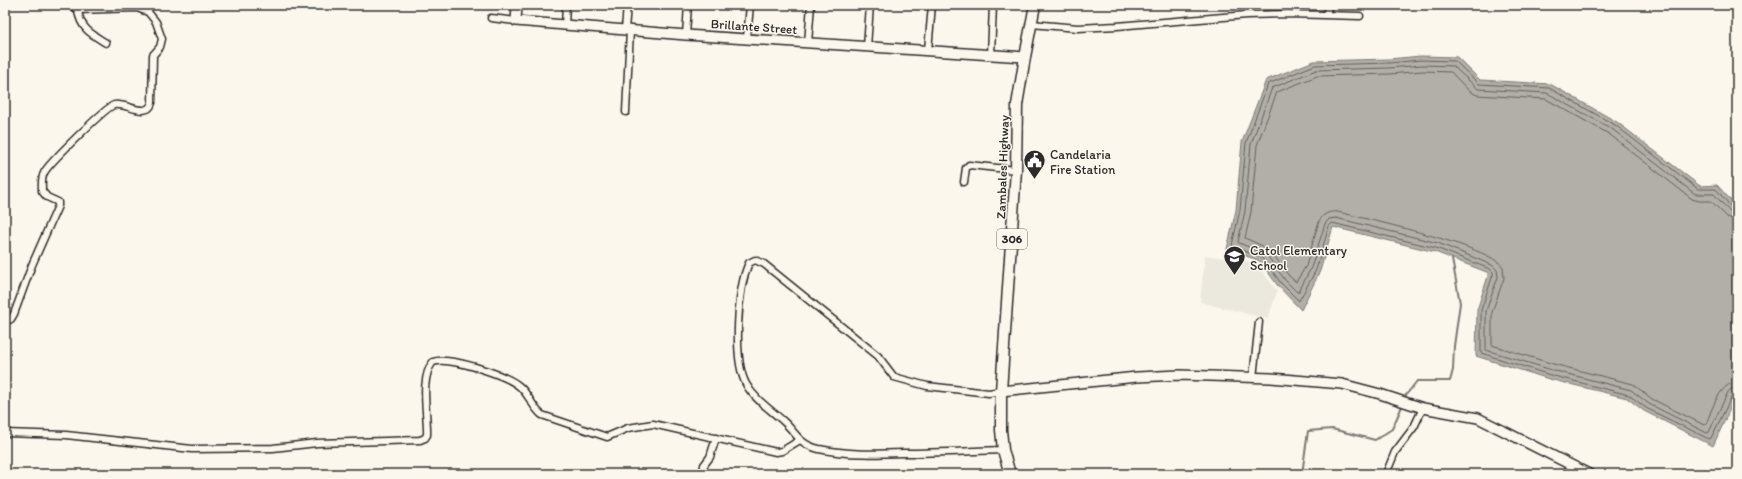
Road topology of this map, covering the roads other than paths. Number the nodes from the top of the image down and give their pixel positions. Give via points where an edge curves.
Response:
1 (71, 5) edge
2 (517, 5) edge
3 (566, 5) edge
4 (626, 5) edge
5 (688, 5) edge
6 (750, 5) edge
7 (811, 5) edge
8 (870, 5) edge
9 (932, 5) edge
10 (994, 5) edge
11 (1035, 5) edge
12 (1329, 5) edge
13 (78, 10) junction
14 (1326, 14) junction
15 (1360, 16) dead end
16 (491, 18) dead end
17 (516, 21) junction
18 (1031, 24) junction
19 (565, 26) junction
20 (627, 30) junction
21 (686, 34) junction
22 (748, 38) junction
23 (106, 43) dead end
24 (808, 43) junction
25 (867, 47) junction
26 (928, 50) junction
27 (991, 55) junction
28 (1025, 57) junction
29 (626, 112) dead end
30 (1016, 170) junction
31 (964, 182) dead end
32 (5, 322) edge
33 (1259, 322) dead end
34 (1253, 378) junction
35 (1002, 391) junction
36 (1420, 407) junction
37 (5, 433) edge
38 (716, 438) junction
39 (800, 440) junction
40 (1004, 450) junction
41 (703, 474) edge
42 (1010, 474) edge
43 (1386, 474) edge
44 (1589, 474) edge

1 - 13 street
2 - 17 street
3 - 19 street
4 - 20 street
5 - 21 street
6 - 22 street
7 - 24 street
8 - 25 street
9 - 26 street
10 - 27 street
11 - 18 main road, Zambales Highway / 306
12 - 14 street
13 - 23 street via 82,24
13 - 32 street via 137,8 148,12 156,22 162,39 160,47 153,54 152,103 145,110 117,105 110,107 44,172 42,192 58,202 58,206 14,314
14 - 15 street
14 - 18 street via 1247,15 1078,28
16 - 17 street
17 - 19 street, Brillante Street
18 - 28 main road, Zambales Highway / 306
19 - 20 street, Brillante Street
20 - 21 street, Brillante Street
20 - 29 street
21 - 22 street, Brillante Street
22 - 24 street, Brillante Street
24 - 25 street, Brillante Street
25 - 26 street, Brillante Street
26 - 27 street, Brillante Street
27 - 28 street, Brillante Street
28 - 30 main road, Zambales Highway / 306 via 1017,105
30 - 31 street via 969,165 966,168
30 - 35 main road, Zambales Highway / 306
33 - 34 street
34 - 35 street via 1151,376
34 - 36 street via 1342,384
35 - 39 street via 989,393 927,386 894,376 873,353 764,264 753,260 747,267 738,319 742,373 751,392
35 - 40 main road, Zambales Highway / 306 via 1001,430
36 - 43 street via 1414,427 1395,452
36 - 44 street via 1478,418
37 - 38 street via 66,436 192,449 420,440 427,435 425,400 428,372 433,362 438,360 462,364 508,379 525,392 542,415 600,436 611,436 628,428 653,424
38 - 39 street via 776,452
38 - 41 street via 710,457 704,465
39 - 40 street via 811,447 858,454
40 - 42 main road, Zambales Highway / 306

